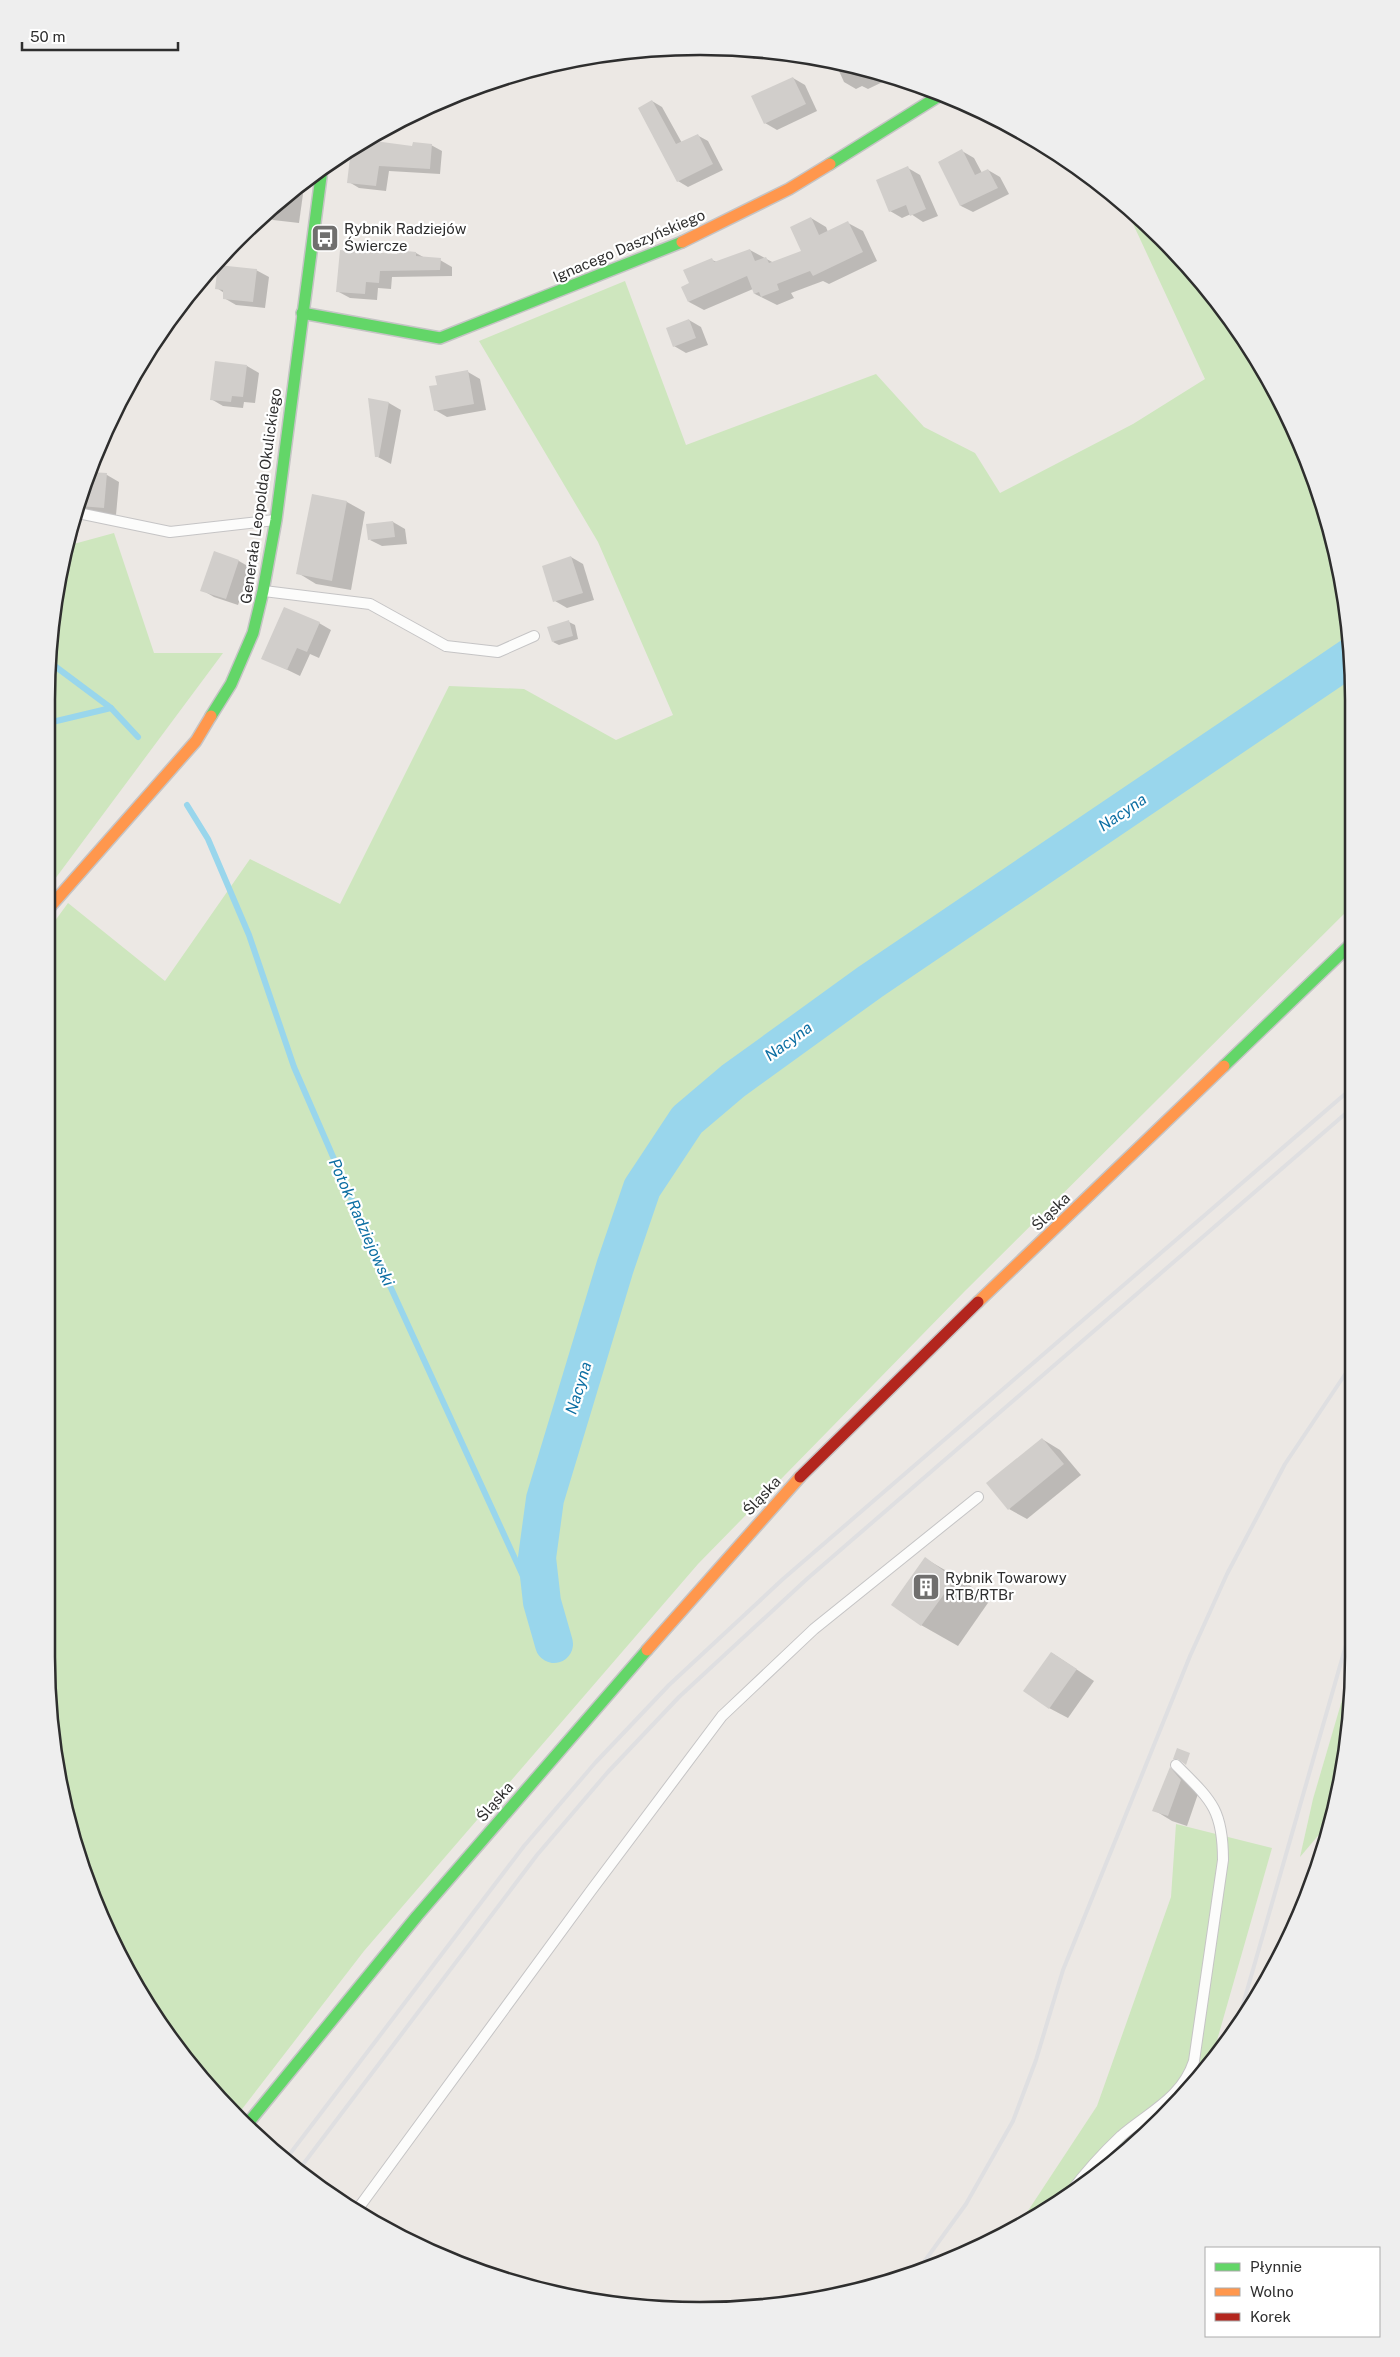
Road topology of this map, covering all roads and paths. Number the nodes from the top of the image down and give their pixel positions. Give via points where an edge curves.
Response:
1 (934, 99) edge
2 (321, 179) edge
3 (302, 313) junction
4 (83, 514) dead end
5 (276, 520) junction
6 (263, 591) junction
7 (534, 636) dead end
8 (55, 901) edge
9 (1345, 950) edge
10 (978, 1497) dead end
11 (1176, 1765) dead end
12 (1195, 2070) edge
13 (1168, 2100) edge
14 (251, 2120) edge
15 (1089, 2172) edge
16 (361, 2205) edge

1 - 3 street, Ignacego Daszyńskiego via 789,188 683,242 440,338
2 - 3 street, Generała Leopolda Okulickiego
3 - 5 street, Generała Leopolda Okulickiego
4 - 5 lane via 170,532
5 - 6 street, Generała Leopolda Okulickiego
6 - 7 lane via 370,604 446,646 498,652
6 - 8 street, Generała Leopolda Okulickiego via 243,659 207,725
9 - 14 street, Śląska via 799,1478 668,1624 417,1916
10 - 16 lane via 814,1629 722,1716
11 - 12 lane via 1213,1805 1223,1844
13 - 15 lane via 1110,2148

